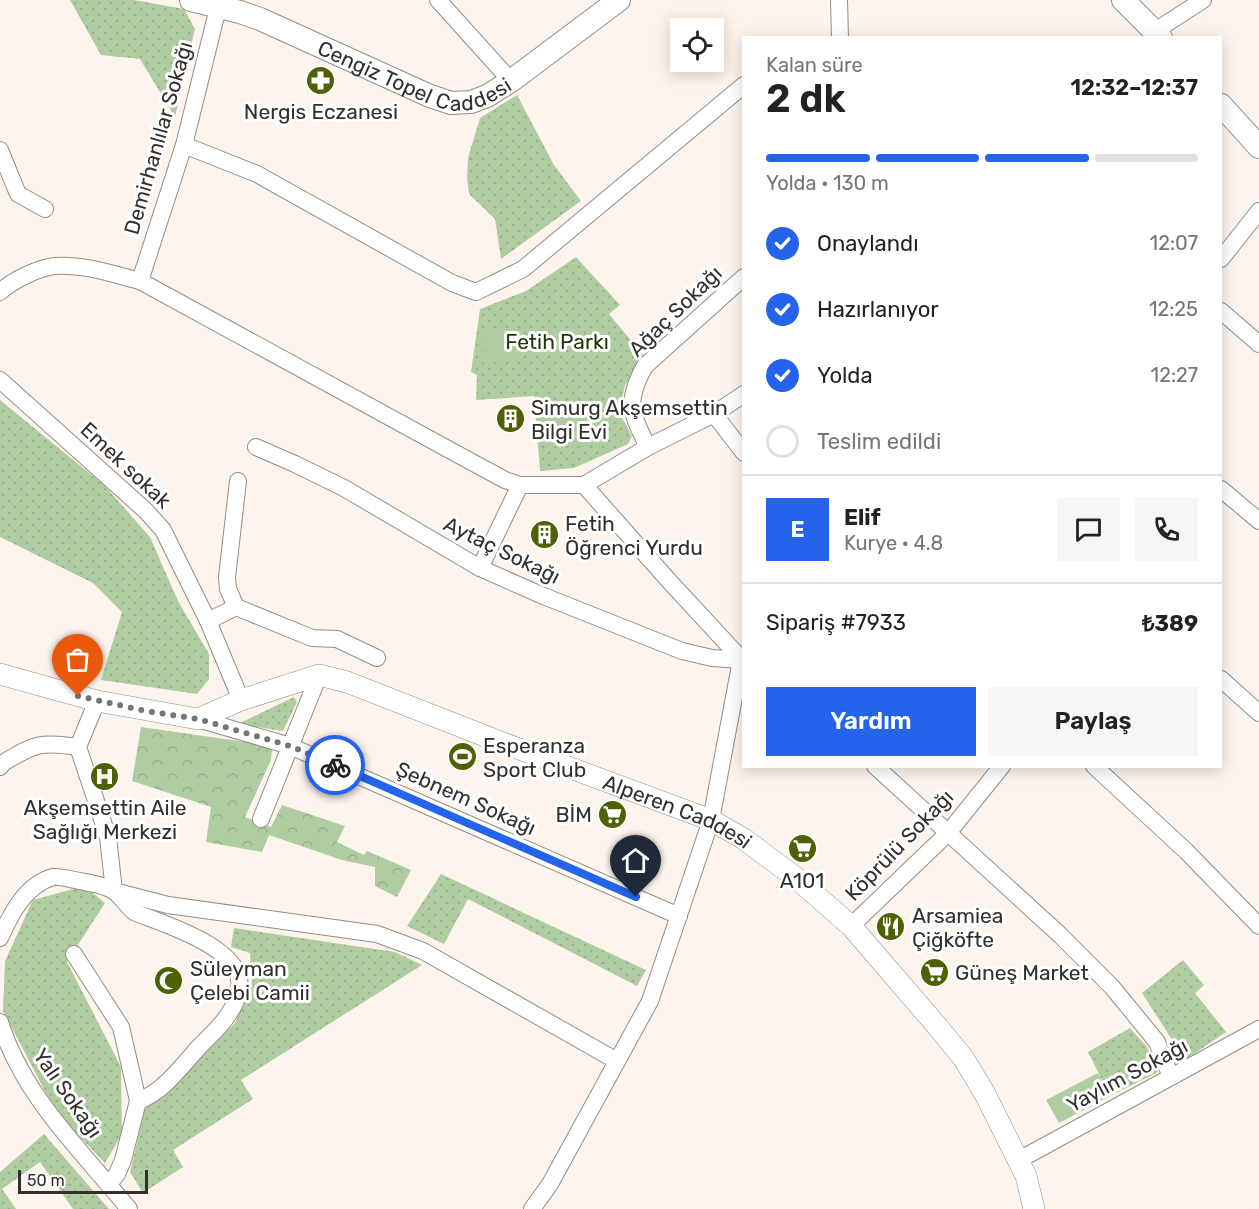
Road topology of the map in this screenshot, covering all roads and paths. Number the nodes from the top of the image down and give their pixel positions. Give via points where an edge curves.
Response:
1 (191, 0) edge
2 (438, 0) edge
3 (619, 0) edge
4 (839, 0) edge
5 (1123, 0) edge
6 (1203, 0) edge
7 (218, 8) junction
8 (1158, 34) edge
9 (840, 36) edge
10 (511, 81) junction
11 (742, 87) edge
12 (1222, 106) edge
13 (184, 145) junction
14 (1259, 147) edge
15 (0, 150) edge
16 (45, 209) dead end
17 (1259, 211) edge
18 (1222, 258) edge
19 (742, 279) edge
20 (140, 281) junction
21 (0, 292) edge
22 (1222, 312) edge
23 (1259, 344) edge
24 (0, 380) edge
25 (742, 395) edge
26 (714, 414) junction
27 (256, 447) dead end
28 (648, 447) junction
29 (742, 450) edge
30 (238, 481) dead end
31 (520, 485) junction
32 (584, 485) junction
33 (1222, 490) edge
34 (1259, 521) edge
35 (480, 568) junction
36 (236, 606) junction
37 (208, 621) junction
38 (377, 658) dead end
39 (742, 661) edge
40 (0, 674) edge
41 (319, 675) junction
42 (1222, 680) edge
43 (241, 700) junction
44 (97, 701) junction
45 (1259, 713) edge
46 (198, 719) junction
47 (290, 746) junction
48 (78, 747) junction
49 (0, 767) edge
50 (877, 768) edge
51 (1000, 768) edge
52 (1096, 768) edge
53 (261, 819) dead end
54 (711, 820) junction
55 (948, 833) junction
56 (114, 891) junction
57 (679, 916) junction
58 (851, 926) junction
59 (1259, 926) edge
60 (0, 938) edge
61 (74, 954) dead end
62 (0, 1022) edge
63 (1259, 1029) edge
64 (617, 1061) junction
65 (1171, 1077) junction
66 (138, 1101) junction
67 (1017, 1161) junction
68 (109, 1184) junction
69 (129, 1209) edge
70 (532, 1209) edge
71 (1020, 1209) edge
72 (1034, 1209) edge

1 - 7 main road, Cengiz Topel Caddesi
2 - 10 street
3 - 10 main road, Cengiz Topel Caddesi
4 - 9 street
5 - 8 main road
6 - 8 street
7 - 10 main road, Cengiz Topel Caddesi via 260,19 451,103 471,102
7 - 13 street, Demirhanlılar Sokağı
11 - 13 street via 523,269 476,292 452,283 257,174
12 - 14 main road
13 - 20 street, Demirhanlılar Sokağı
15 - 16 street via 18,194
17 - 18 street
19 - 28 street, Ağaç Sokağı via 645,366 635,384 632,404 633,416
20 - 21 street via 91,269 54,266 25,276
20 - 31 street
22 - 23 street
24 - 37 street, Emek sokak via 163,530
25 - 26 street
26 - 28 street
26 - 29 street
27 - 35 street, Aytaç Sokağı via 344,488
28 - 32 street
30 - 36 street via 227,577
31 - 32 street
31 - 35 street
32 - 39 street
33 - 34 street
35 - 39 street, Aytaç Sokağı via 682,651
36 - 37 street
36 - 38 street via 312,638 337,639
37 - 43 street, Emek sokak
39 - 54 street
40 - 44 street
41 - 43 street
41 - 47 street
41 - 54 street, Alperen Caddesi via 347,682
42 - 45 street
43 - 46 street
44 - 46 street
44 - 48 street
46 - 47 street, Şebnem Sokağı
47 - 53 street
47 - 57 street, Şebnem Sokağı
48 - 49 street via 53,743 31,746
48 - 56 street via 108,837
50 - 55 street
51 - 55 street, Köprülü Sokağı
52 - 59 street
54 - 57 street
54 - 58 street, Alperen Caddesi via 796,878
55 - 58 street, Köprülü Sokağı
55 - 65 street via 1112,987 1157,1042
56 - 60 street via 54,877 21,899
56 - 64 street via 168,905 377,934 400,941
56 - 66 street via 134,912 201,940 224,956 233,966 240,989 221,1024 160,1088
57 - 64 street via 650,1001
58 - 67 street, Alperen Caddesi via 964,1059
61 - 66 street via 122,1027
62 - 68 street, Yalı Sokağı via 32,1088
63 - 65 street, Yaylım Sokağı
64 - 70 street via 550,1184
65 - 67 street, Yaylım Sokağı
66 - 68 street via 123,1160
67 - 71 street, Alperen Caddesi
67 - 72 street, Alperen Caddesi via 1026,1176
68 - 69 street, Yalı Sokağı

